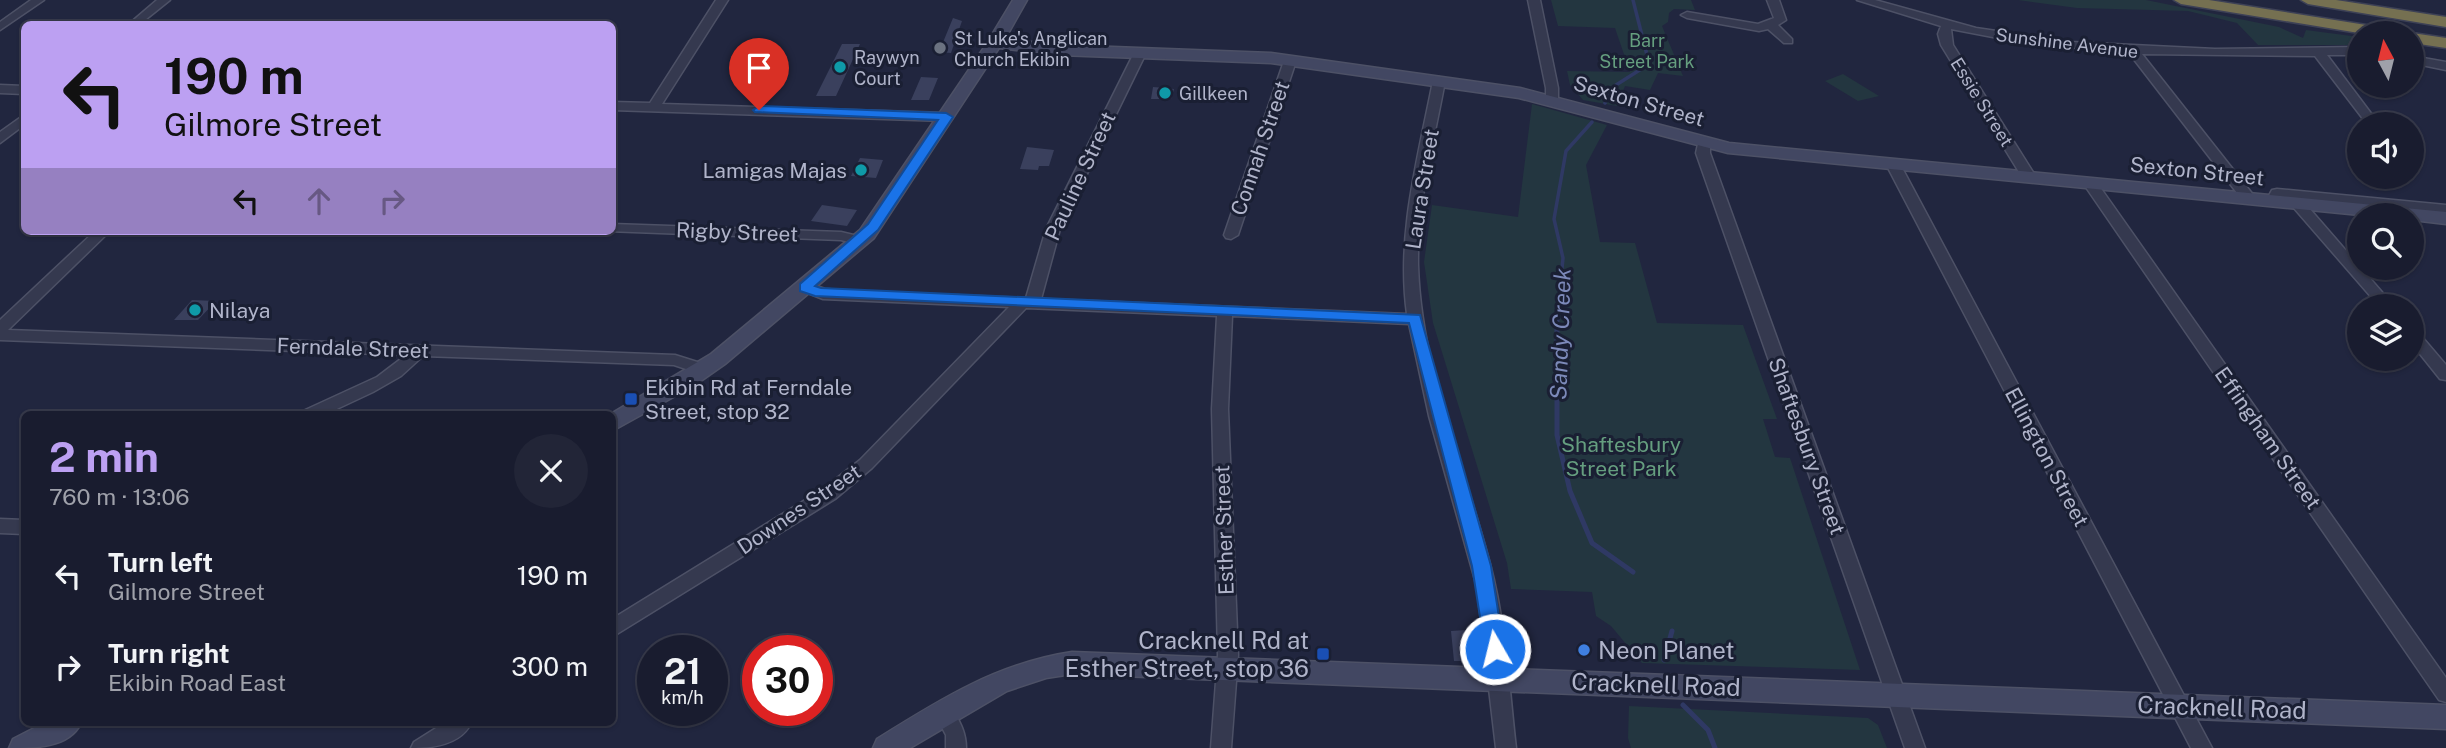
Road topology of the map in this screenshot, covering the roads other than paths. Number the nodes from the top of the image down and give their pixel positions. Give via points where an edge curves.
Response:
1 (38, 0) edge
2 (164, 0) edge
3 (722, 0) edge
4 (1020, 0) edge
5 (1534, 0) edge
6 (1773, 0) edge
7 (1863, 0) edge
8 (2181, 0) edge
9 (2308, 0) edge
10 (1687, 15) dead end
11 (138, 21) edge
12 (2446, 22) edge
13 (1947, 24) junction
14 (1773, 26) junction
15 (0, 27) edge
16 (2347, 27) edge
17 (1788, 40) dead end
18 (2424, 40) edge
19 (995, 43) junction
20 (2446, 43) edge
21 (2347, 51) edge
22 (2134, 52) junction
23 (2318, 52) junction
24 (1140, 53) junction
25 (1290, 61) junction
26 (2424, 62) edge
27 (2446, 66) edge
28 (1439, 81) junction
29 (0, 89) edge
30 (21, 90) edge
31 (1552, 101) junction
32 (655, 105) junction
33 (616, 106) edge
34 (2364, 112) edge
35 (946, 117) junction
36 (21, 122) edge
37 (0, 139) edge
38 (1704, 144) junction
39 (1893, 164) junction
40 (2029, 177) junction
41 (2090, 183) junction
42 (2249, 199) junction
43 (2273, 201) junction
44 (2298, 204) junction
45 (2446, 209) edge
46 (2446, 218) edge
47 (616, 228) edge
48 (99, 235) edge
49 (1231, 235) dead end
50 (861, 241) junction
51 (805, 287) junction
52 (2377, 294) edge
53 (1027, 303) junction
54 (1225, 311) junction
55 (1415, 318) junction
56 (0, 329) edge
57 (0, 335) edge
58 (2424, 349) edge
59 (419, 351) junction
60 (704, 370) junction
61 (2446, 375) edge
62 (317, 411) edge
63 (616, 421) edge
64 (0, 526) edge
65 (21, 527) edge
66 (616, 627) edge
67 (1227, 667) junction
68 (1499, 677) junction
69 (1895, 693) junction
70 (2446, 694) edge
71 (2178, 705) junction
72 (944, 712) junction
73 (2446, 716) edge
74 (63, 726) edge
75 (456, 726) edge
76 (23, 748) edge
77 (421, 748) edge
78 (887, 748) edge
79 (956, 748) edge
80 (1221, 748) edge
81 (1506, 748) edge
82 (1915, 748) edge
83 (2202, 748) edge

1 - 15 street
2 - 11 street
3 - 32 street
4 - 19 street
5 - 31 street
6 - 14 street via 1780,20
7 - 13 street, Sunshine Avenue
8 - 16 highway
9 - 12 highway
10 - 14 street via 1759,28
13 - 22 street, Sunshine Avenue via 2003,36
13 - 40 street, Essie Street via 1947,45
14 - 17 street
18 - 20 highway
19 - 24 street, Sexton Street
19 - 35 street
21 - 23 street, Sunshine Avenue
22 - 23 street, Sunshine Avenue
22 - 42 street
23 - 34 street
24 - 25 street, Sexton Street
24 - 53 street, Pauline Street via 1053,229
25 - 28 street, Sexton Street
25 - 49 street, Connah Street
26 - 27 street
28 - 31 street, Sexton Street
28 - 55 street, Laura Street via 1412,239
29 - 30 street
31 - 38 street, Sexton Street
32 - 33 street
32 - 35 street
35 - 50 street
36 - 37 street
38 - 39 street, Sexton Street
38 - 69 street, Shaftesbury Street via 1703,153
39 - 40 street, Sexton Street
39 - 71 street, Ellington Street
40 - 41 street, Sexton Street
41 - 42 street, Sexton Street
41 - 70 street, Effingham Street
42 - 43 street, Sexton Street
43 - 44 street, Sexton Street
43 - 45 street, Sexton Street via 2277,193
44 - 46 street, Sexton Street
44 - 52 street
47 - 50 street, Rigby Street via 841,236
48 - 56 street
50 - 51 street
51 - 53 street via 823,294
51 - 60 street
53 - 54 street
53 - 66 street, Downes Street via 866,464 829,494
54 - 55 street
54 - 67 street, Esther Street via 1220,409
55 - 68 street, Laura Street via 1481,566
57 - 59 street, Ferndale Street
58 - 61 street
59 - 60 street, Ferndale Street via 681,360
59 - 62 street via 392,374
60 - 63 street
64 - 65 street
67 - 68 street, Cracknell Road
67 - 72 street, Cracknell Road via 1054,665 1005,678
67 - 80 street, Esther Street
68 - 69 street, Cracknell Road
68 - 81 street, Laura Street
69 - 71 street, Cracknell Road
69 - 82 street, Shaftesbury Street
71 - 73 street, Cracknell Road
71 - 83 street, Ellington Street
72 - 78 street, Cracknell Road
72 - 79 street via 956,734
74 - 76 street
75 - 77 street

